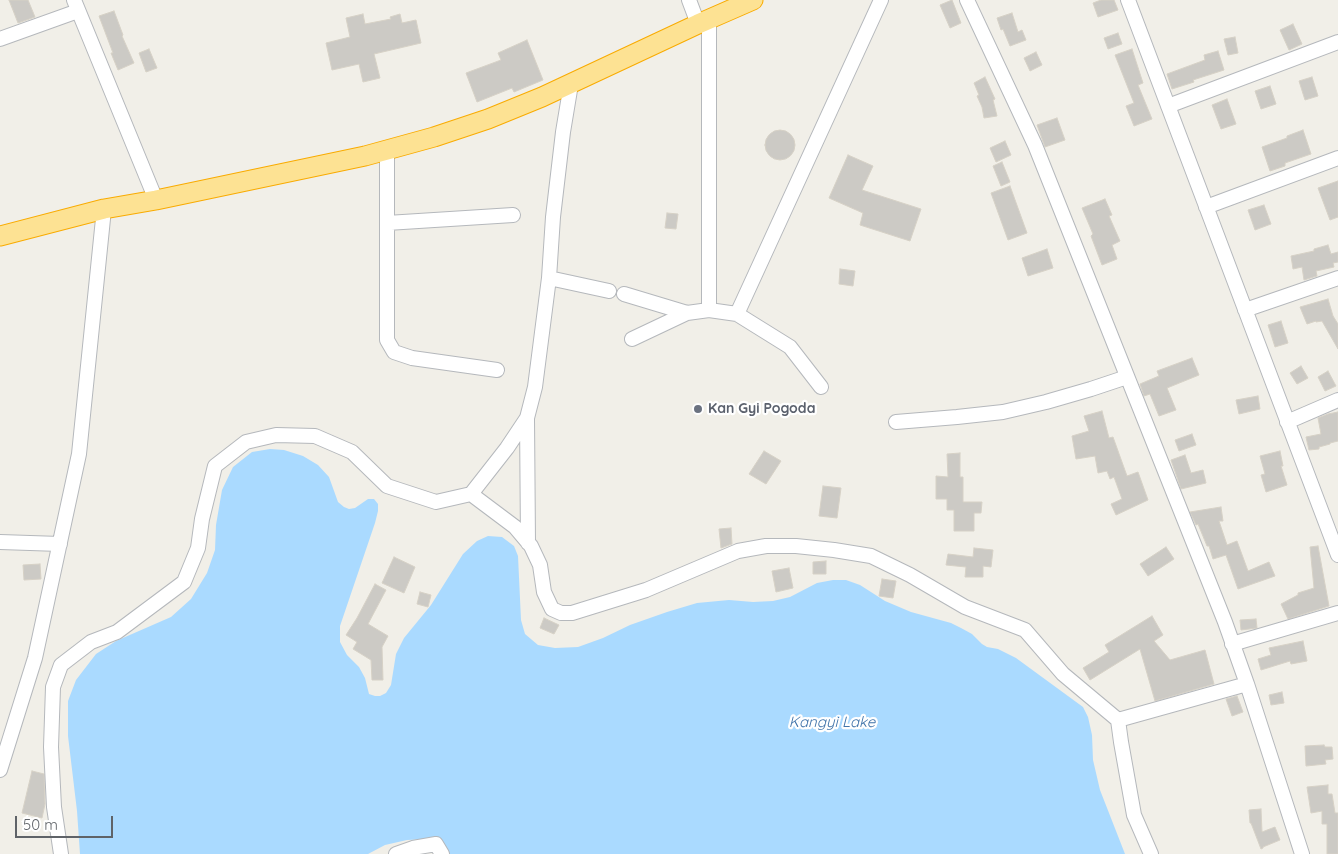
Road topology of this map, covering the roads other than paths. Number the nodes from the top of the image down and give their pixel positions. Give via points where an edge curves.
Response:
1 (689, 0) edge
2 (753, 0) edge
3 (881, 0) edge
4 (967, 0) edge
5 (1128, 0) edge
6 (76, 5) edge
7 (704, 22) junction
8 (0, 38) edge
9 (1338, 42) edge
10 (571, 84) junction
11 (1168, 106) junction
12 (388, 150) junction
13 (1338, 158) edge
14 (156, 200) junction
15 (1206, 207) junction
16 (104, 209) junction
17 (513, 215) dead end
18 (387, 223) junction
19 (0, 236) edge
20 (549, 278) junction
21 (1338, 278) edge
22 (608, 291) dead end
23 (624, 294) dead end
24 (709, 310) junction
25 (1245, 310) junction
26 (688, 312) junction
27 (737, 314) junction
28 (632, 339) dead end
29 (497, 370) dead end
30 (1127, 377) junction
31 (821, 386) dead end
32 (1338, 400) edge
33 (527, 418) junction
34 (896, 422) dead end
35 (1287, 422) junction
36 (471, 494) junction
37 (0, 542) edge
38 (528, 543) junction
39 (60, 544) junction
40 (1338, 555) edge
41 (1338, 613) edge
42 (1232, 644) junction
43 (1247, 684) junction
44 (1118, 720) junction
45 (0, 770) edge
46 (61, 854) edge
47 (396, 854) edge
48 (442, 854) edge
49 (1151, 854) edge
50 (1302, 854) edge

1 - 7 street
2 - 7 highway
3 - 27 street
4 - 30 street via 1035,145
5 - 11 street
6 - 8 street
6 - 14 street
7 - 10 highway
7 - 24 street
9 - 11 street
10 - 12 highway via 488,120
10 - 20 street via 553,217
11 - 15 street
12 - 14 highway
12 - 18 street
13 - 15 street
14 - 16 highway
15 - 25 street
16 - 19 highway
16 - 39 street via 79,454
17 - 18 street
18 - 29 street via 387,340 394,352 412,358
20 - 22 street
20 - 33 street via 535,387
21 - 25 street
23 - 26 street
24 - 26 street
24 - 27 street
25 - 35 street
26 - 28 street
27 - 31 street via 790,347
30 - 34 street via 1002,412
30 - 42 street
32 - 35 street
33 - 36 street
33 - 38 street
35 - 40 street
36 - 38 street via 515,527
36 - 46 street via 436,502 387,486 352,452 315,436 276,435 246,442 215,466 198,548 184,582 117,632 91,642 61,665 53,688 51,747 54,807
37 - 39 street
38 - 44 street via 540,564 544,592 552,609 561,613 572,613 646,590 738,551 766,546 796,546 871,556 966,607 1025,630 1063,674
39 - 45 street via 35,658
41 - 42 street
42 - 43 street
43 - 44 street
43 - 50 street
44 - 49 street via 1134,815
47 - 48 street via 436,844

